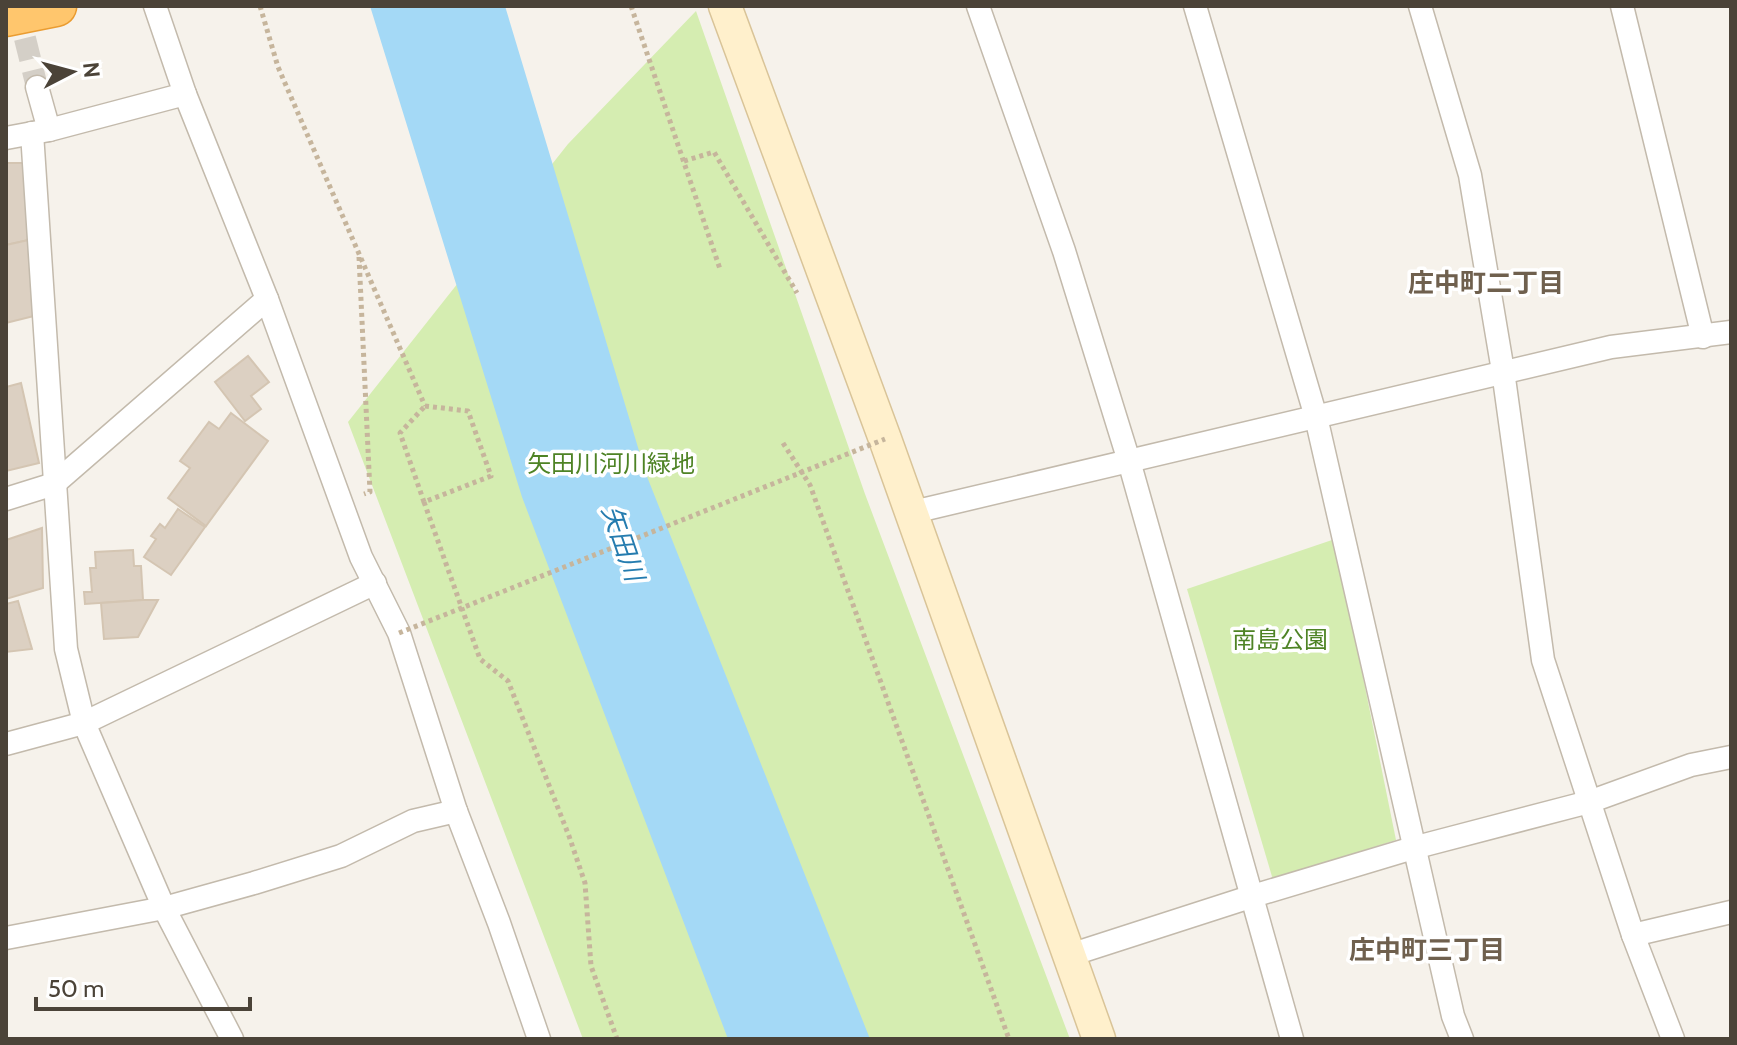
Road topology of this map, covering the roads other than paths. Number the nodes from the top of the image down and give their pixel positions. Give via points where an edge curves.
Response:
1 (56, 6) edge
2 (155, 6) edge
3 (725, 6) edge
4 (978, 6) edge
5 (1195, 6) edge
6 (1420, 6) edge
7 (1622, 6) edge
8 (6, 16) edge
9 (37, 87) tunnel mouth
10 (185, 94) junction
11 (41, 131) junction
12 (6, 138) edge
13 (267, 299) junction
14 (1731, 332) edge
15 (1703, 337) junction
16 (1503, 371) junction
17 (1316, 417) junction
18 (1129, 461) junction
19 (54, 484) junction
20 (6, 499) edge
21 (909, 513) junction
22 (375, 583) junction
23 (84, 723) junction
24 (6, 744) edge
25 (1731, 757) edge
26 (1589, 802) junction
27 (456, 811) junction
28 (1413, 848) junction
29 (1253, 896) junction
30 (164, 908) junction
31 (1731, 912) edge
32 (1633, 935) junction
33 (6, 938) edge
34 (1067, 956) junction
35 (232, 1039) edge
36 (539, 1039) edge
37 (1099, 1039) edge
38 (1292, 1039) edge
39 (1462, 1039) edge
40 (1673, 1039) edge

1 - 8 highway
2 - 10 street
3 - 21 street
4 - 18 street via 1064,251
5 - 17 street
6 - 16 street via 1470,175
7 - 15 street
9 - 11 street
10 - 11 street
10 - 13 street
11 - 12 street
11 - 19 street
13 - 19 street
13 - 22 street
14 - 15 street
15 - 16 street via 1611,347
16 - 17 street
16 - 26 street via 1543,660
17 - 18 street
17 - 28 street
18 - 21 street
18 - 29 street
19 - 20 street
19 - 23 street via 66,649
21 - 34 street
22 - 23 street
22 - 27 street via 399,633
23 - 24 street
23 - 30 street
25 - 26 street via 1691,765
26 - 28 street
26 - 32 street
27 - 30 street via 413,821 341,856
27 - 36 street
28 - 29 street
28 - 39 street
29 - 34 street
29 - 38 street
30 - 33 street
30 - 35 street
31 - 32 street
32 - 40 street
34 - 37 street

